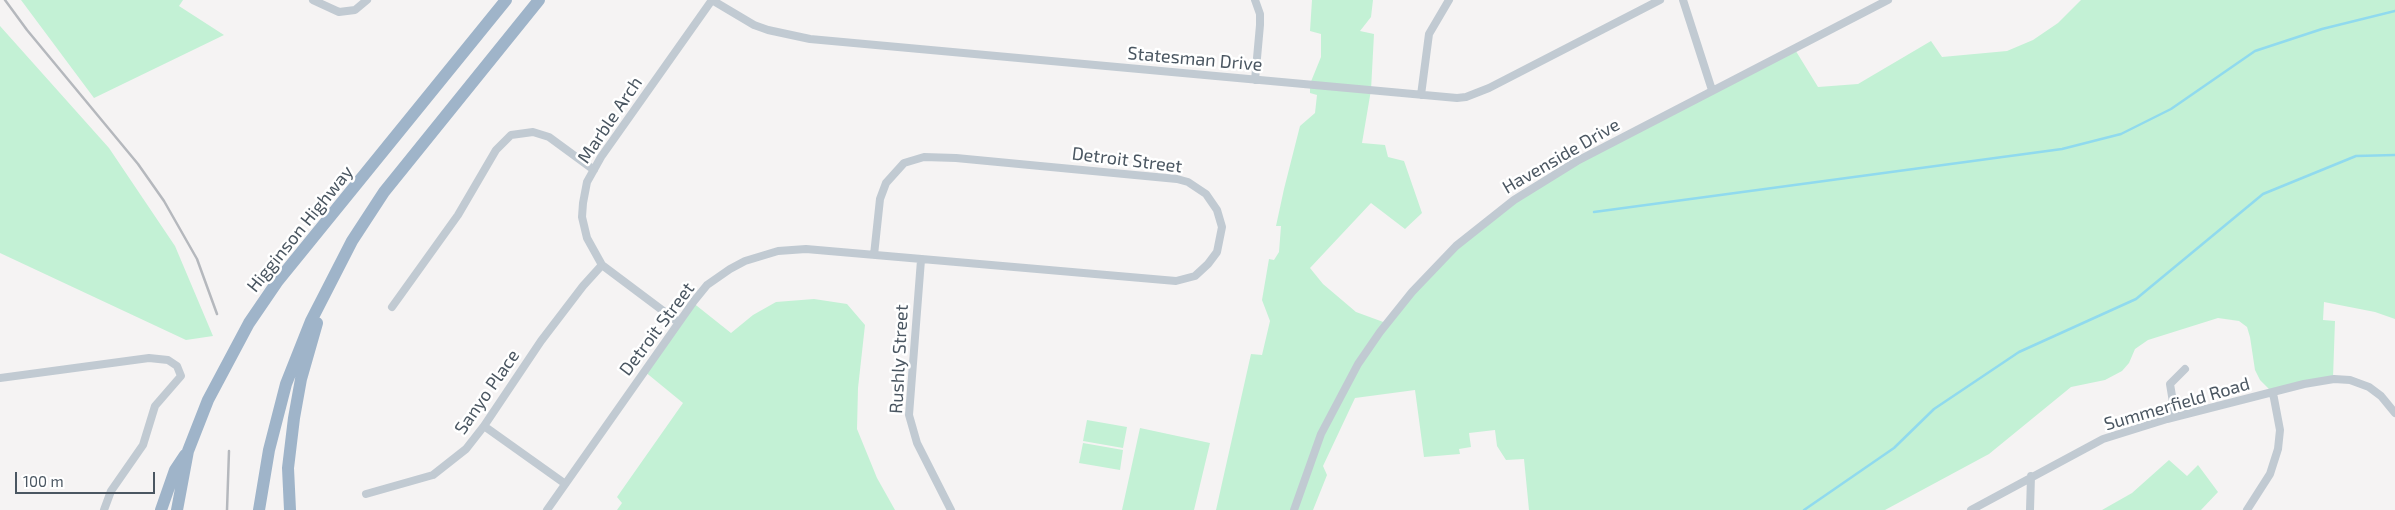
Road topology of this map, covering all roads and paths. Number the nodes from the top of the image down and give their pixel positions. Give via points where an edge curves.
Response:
1 (313, 0) edge
2 (367, 0) edge
3 (506, 0) edge
4 (539, 0) edge
5 (712, 0) edge
6 (1255, 0) edge
7 (1449, 0) edge
8 (1660, 0) edge
9 (1683, 0) edge
10 (1888, 0) edge
11 (1255, 80) junction
12 (1712, 90) junction
13 (1421, 95) junction
14 (594, 170) junction
15 (874, 255) junction
16 (921, 260) junction
17 (602, 265) junction
18 (326, 290) junction
19 (392, 307) dead end
20 (678, 322) junction
21 (2184, 369) dead end
22 (0, 378) edge
23 (2273, 393) junction
24 (2395, 413) edge
25 (2167, 419) junction
26 (484, 426) junction
27 (188, 451) junction
28 (2031, 476) junction
29 (564, 484) junction
30 (366, 494) dead end
31 (104, 510) edge
32 (161, 510) edge
33 (177, 510) edge
34 (259, 510) edge
35 (290, 510) edge
36 (547, 510) edge
37 (951, 510) edge
38 (1294, 510) edge
39 (1971, 510) edge
40 (2030, 510) edge
41 (2247, 510) edge

1 - 2 street via 339,12 355,10
3 - 27 highway, Higginson Highway via 277,282 234,349 208,400
4 - 18 highway via 384,192 352,241
5 - 11 street, Statesman Drive via 754,25 810,39
5 - 14 street, Marble Arch
6 - 11 street via 1260,14
7 - 13 street via 1429,34
8 - 13 street, Statesman Drive via 1476,93 1457,98
9 - 12 street
10 - 12 street, Havenside Drive
11 - 13 street, Statesman Drive
12 - 38 street, Havenside Drive via 1523,193 1430,271 1380,332 1345,387 1314,452
14 - 17 street, Marble Arch via 584,194 582,216 587,238
14 - 19 street via 549,137 533,132 512,135 496,150 458,214
15 - 16 street, Detroit Street
15 - 16 street, Detroit Street via 880,199 886,183 904,164 924,157 1177,179 1206,194 1217,210 1222,228 1217,252 1208,264 1195,276 1176,281
15 - 20 street, Detroit Street via 792,249 750,259 730,268 707,285
16 - 37 street, Rushly Street via 909,415 917,443
17 - 20 street, Marble Arch
17 - 26 street, Sanyo Place via 541,340
18 - 34 highway via 286,384 269,450
18 - 35 highway via 294,418 288,468
20 - 29 street, Detroit Street
21 - 25 street via 2170,384 2173,402
22 - 31 street via 149,358 168,360 177,366 180,376 156,406 143,445 111,491
23 - 24 street, Summerfield Road via 2324,380 2350,380 2369,387
23 - 25 street, Summerfield Road
23 - 41 street via 2280,430 2278,449 2270,474
25 - 28 street, Summerfield Road via 2103,439
26 - 29 street
26 - 30 street, Sanyo Place via 466,449 433,475
27 - 32 highway via 175,470
27 - 33 highway, Higginson Highway
28 - 39 street, Summerfield Road
28 - 40 street
29 - 36 street, Detroit Street

